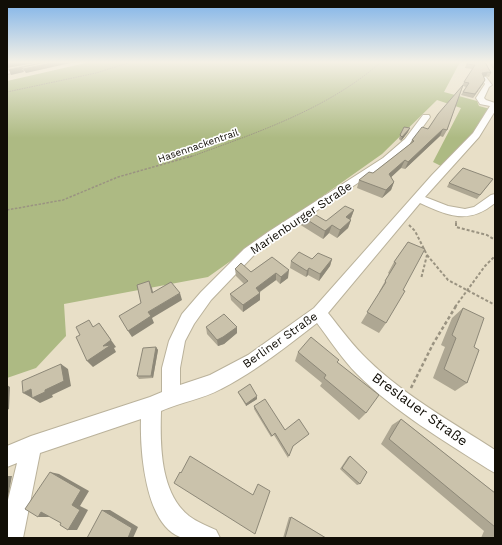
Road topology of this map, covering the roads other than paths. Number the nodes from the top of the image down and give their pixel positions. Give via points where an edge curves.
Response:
1 (487, 87) edge
2 (495, 105) edge
3 (426, 117) dead end
4 (495, 197) edge
5 (418, 198) junction
6 (319, 313) junction
7 (171, 397) junction
8 (152, 406) junction
9 (31, 446) junction
10 (7, 457) edge
11 (495, 462) edge
12 (11, 538) edge
13 (208, 538) edge

1 - 2 street, Berliner Straße via 481,94 481,99
2 - 5 street, Berliner Straße via 476,135
3 - 7 street, Marienburger Straße via 408,141 386,160 249,252 206,296 188,319 177,341 171,368
4 - 5 street via 471,213 454,212
5 - 6 street, Berliner Straße
6 - 7 street, Berliner Straße via 254,361 214,383
6 - 11 street, Breslauer Straße via 369,374 404,401
7 - 8 street, Berliner Straße
8 - 9 street, Berliner Straße
8 - 13 street via 154,461 159,491 167,510 180,524
9 - 10 street, Berliner Straße
9 - 12 street

